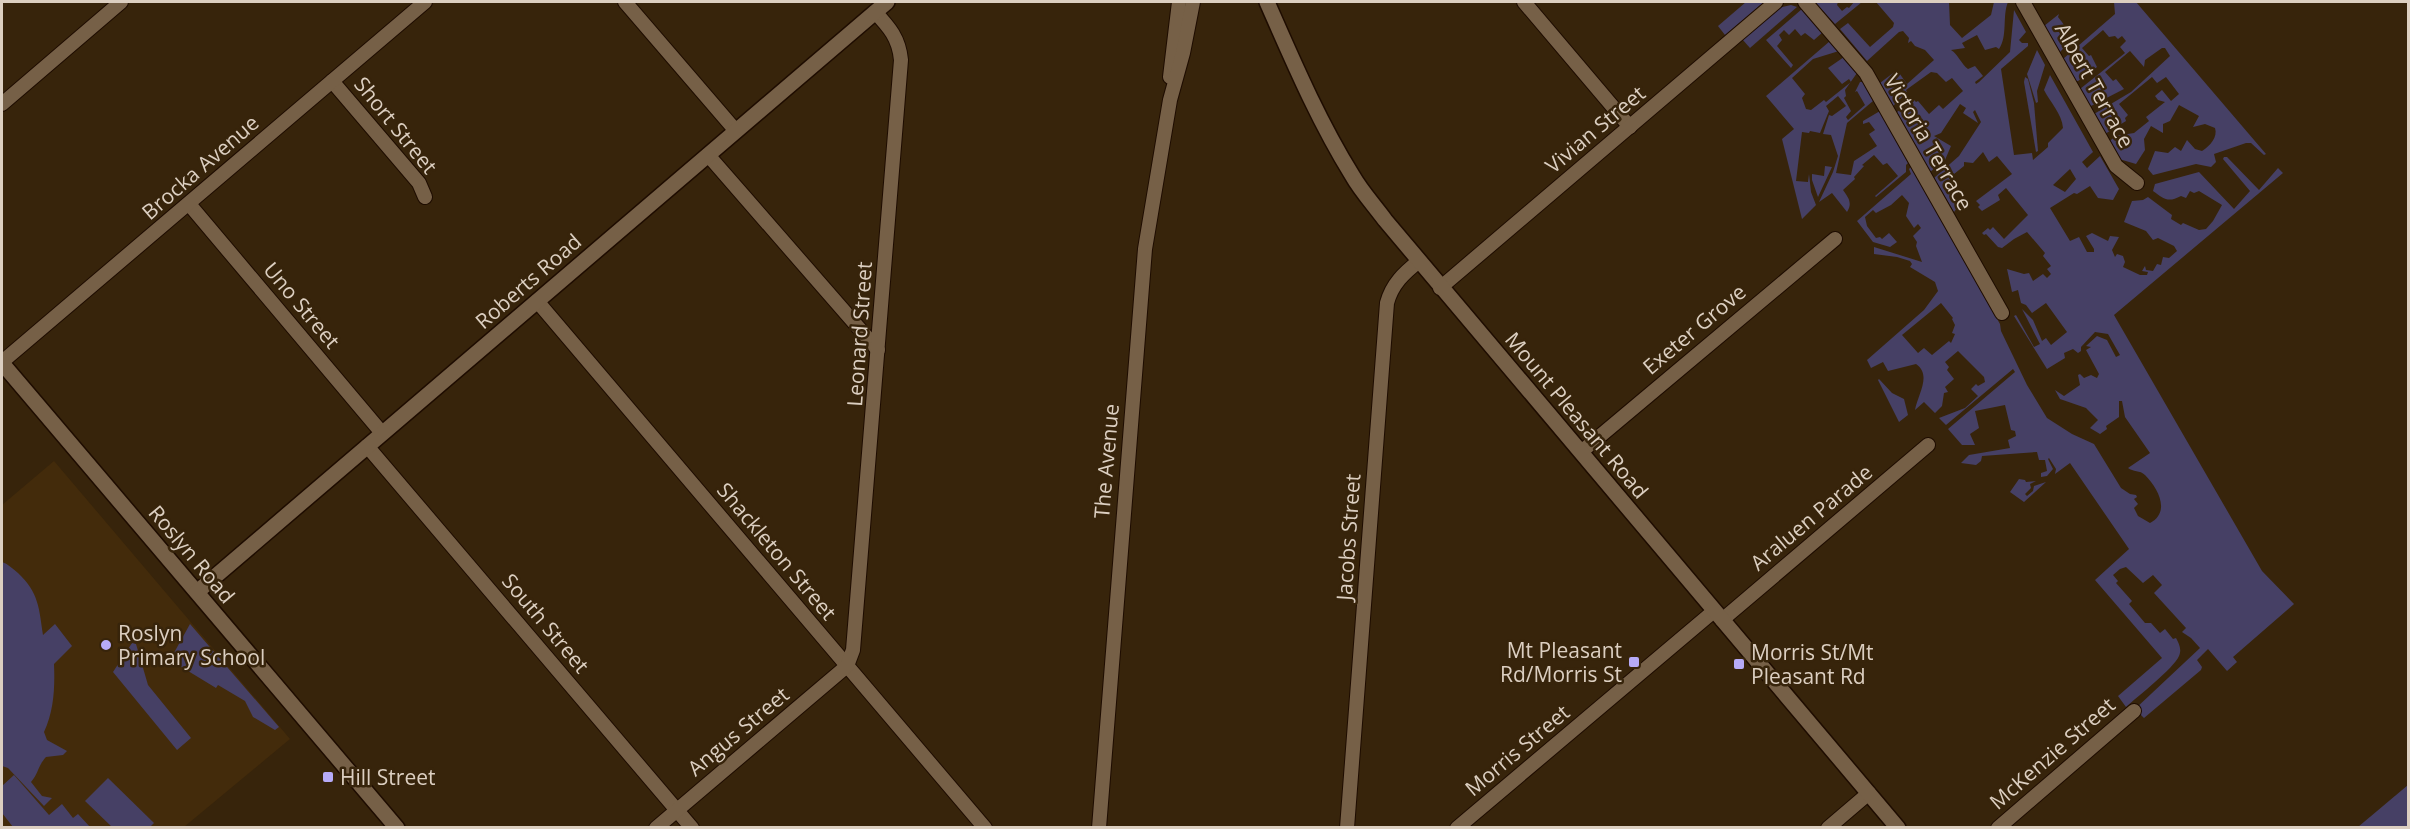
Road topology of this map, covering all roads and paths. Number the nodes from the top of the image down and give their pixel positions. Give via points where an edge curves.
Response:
1 (121, 2) edge
2 (424, 2) edge
3 (625, 2) edge
4 (887, 2) edge
5 (1179, 2) edge
6 (1193, 2) edge
7 (1267, 2) edge
8 (1524, 2) edge
9 (1776, 2) edge
10 (1805, 2) edge
11 (2024, 2) edge
12 (875, 12) junction
13 (332, 81) junction
14 (1170, 100) junction
15 (2, 104) edge
16 (1630, 127) junction
17 (736, 131) junction
18 (708, 155) junction
19 (2137, 183) dead end
20 (425, 197) dead end
21 (189, 204) junction
22 (1835, 239) dead end
23 (1419, 261) junction
24 (1440, 288) junction
25 (537, 301) junction
26 (2002, 313) dead end
27 (878, 350) junction
28 (2, 363) edge
29 (382, 433) junction
30 (367, 446) junction
31 (1928, 446) dead end
32 (1581, 452) junction
33 (197, 592) junction
34 (1718, 615) junction
35 (847, 666) junction
36 (2134, 711) dead end
37 (1869, 793) junction
38 (677, 810) junction
39 (397, 828) edge
40 (656, 828) edge
41 (692, 828) edge
42 (985, 828) edge
43 (1099, 828) edge
44 (1347, 828) edge
45 (1458, 828) edge
46 (1828, 828) edge
47 (1898, 828) edge
48 (1998, 828) edge

1 - 15 street
2 - 13 street, Brocka Avenue
3 - 17 street
4 - 12 street, Roberts Road
5 - 14 street, The Avenue
6 - 14 street, The Avenue
7 - 23 street, Mount Pleasant Road via 1309,97 1353,178
8 - 16 street
9 - 16 street, Vivian Street
10 - 26 street, Victoria Terrace via 1866,74
11 - 19 street, Albert Terrace via 2116,166
12 - 17 street, Roberts Road
12 - 27 street, Leonard Street via 895,34 901,60
13 - 20 street, Short Street via 419,183
13 - 21 street, Brocka Avenue
14 - 43 street, The Avenue via 1145,249
16 - 24 street, Vivian Street
17 - 18 street, Roberts Road
18 - 25 street, Roberts Road
18 - 27 street
21 - 28 street, Brocka Avenue
21 - 29 street, Uno Street
22 - 32 street, Exeter Grove
23 - 24 street, Mount Pleasant Road
23 - 44 street, Jacobs Street via 1398,280 1387,303
24 - 32 street, Mount Pleasant Road
25 - 29 street, Roberts Road
25 - 35 street, Shackleton Street
27 - 35 street, Leonard Street via 857,627
28 - 33 street, Roslyn Road
29 - 30 street, Roberts Road
30 - 33 street, Roberts Road
30 - 38 street, South Street
31 - 34 street, Araluen Parade
32 - 34 street, Mount Pleasant Road
33 - 39 street, Roslyn Road
34 - 37 street, Mount Pleasant Road
34 - 45 street, Morris Street
35 - 38 street, Angus Street
35 - 42 street, Shackleton Street
36 - 48 street, McKenzie Street
37 - 46 street
37 - 47 street, Mount Pleasant Road
38 - 40 street, Angus Street
38 - 41 street, South Street

